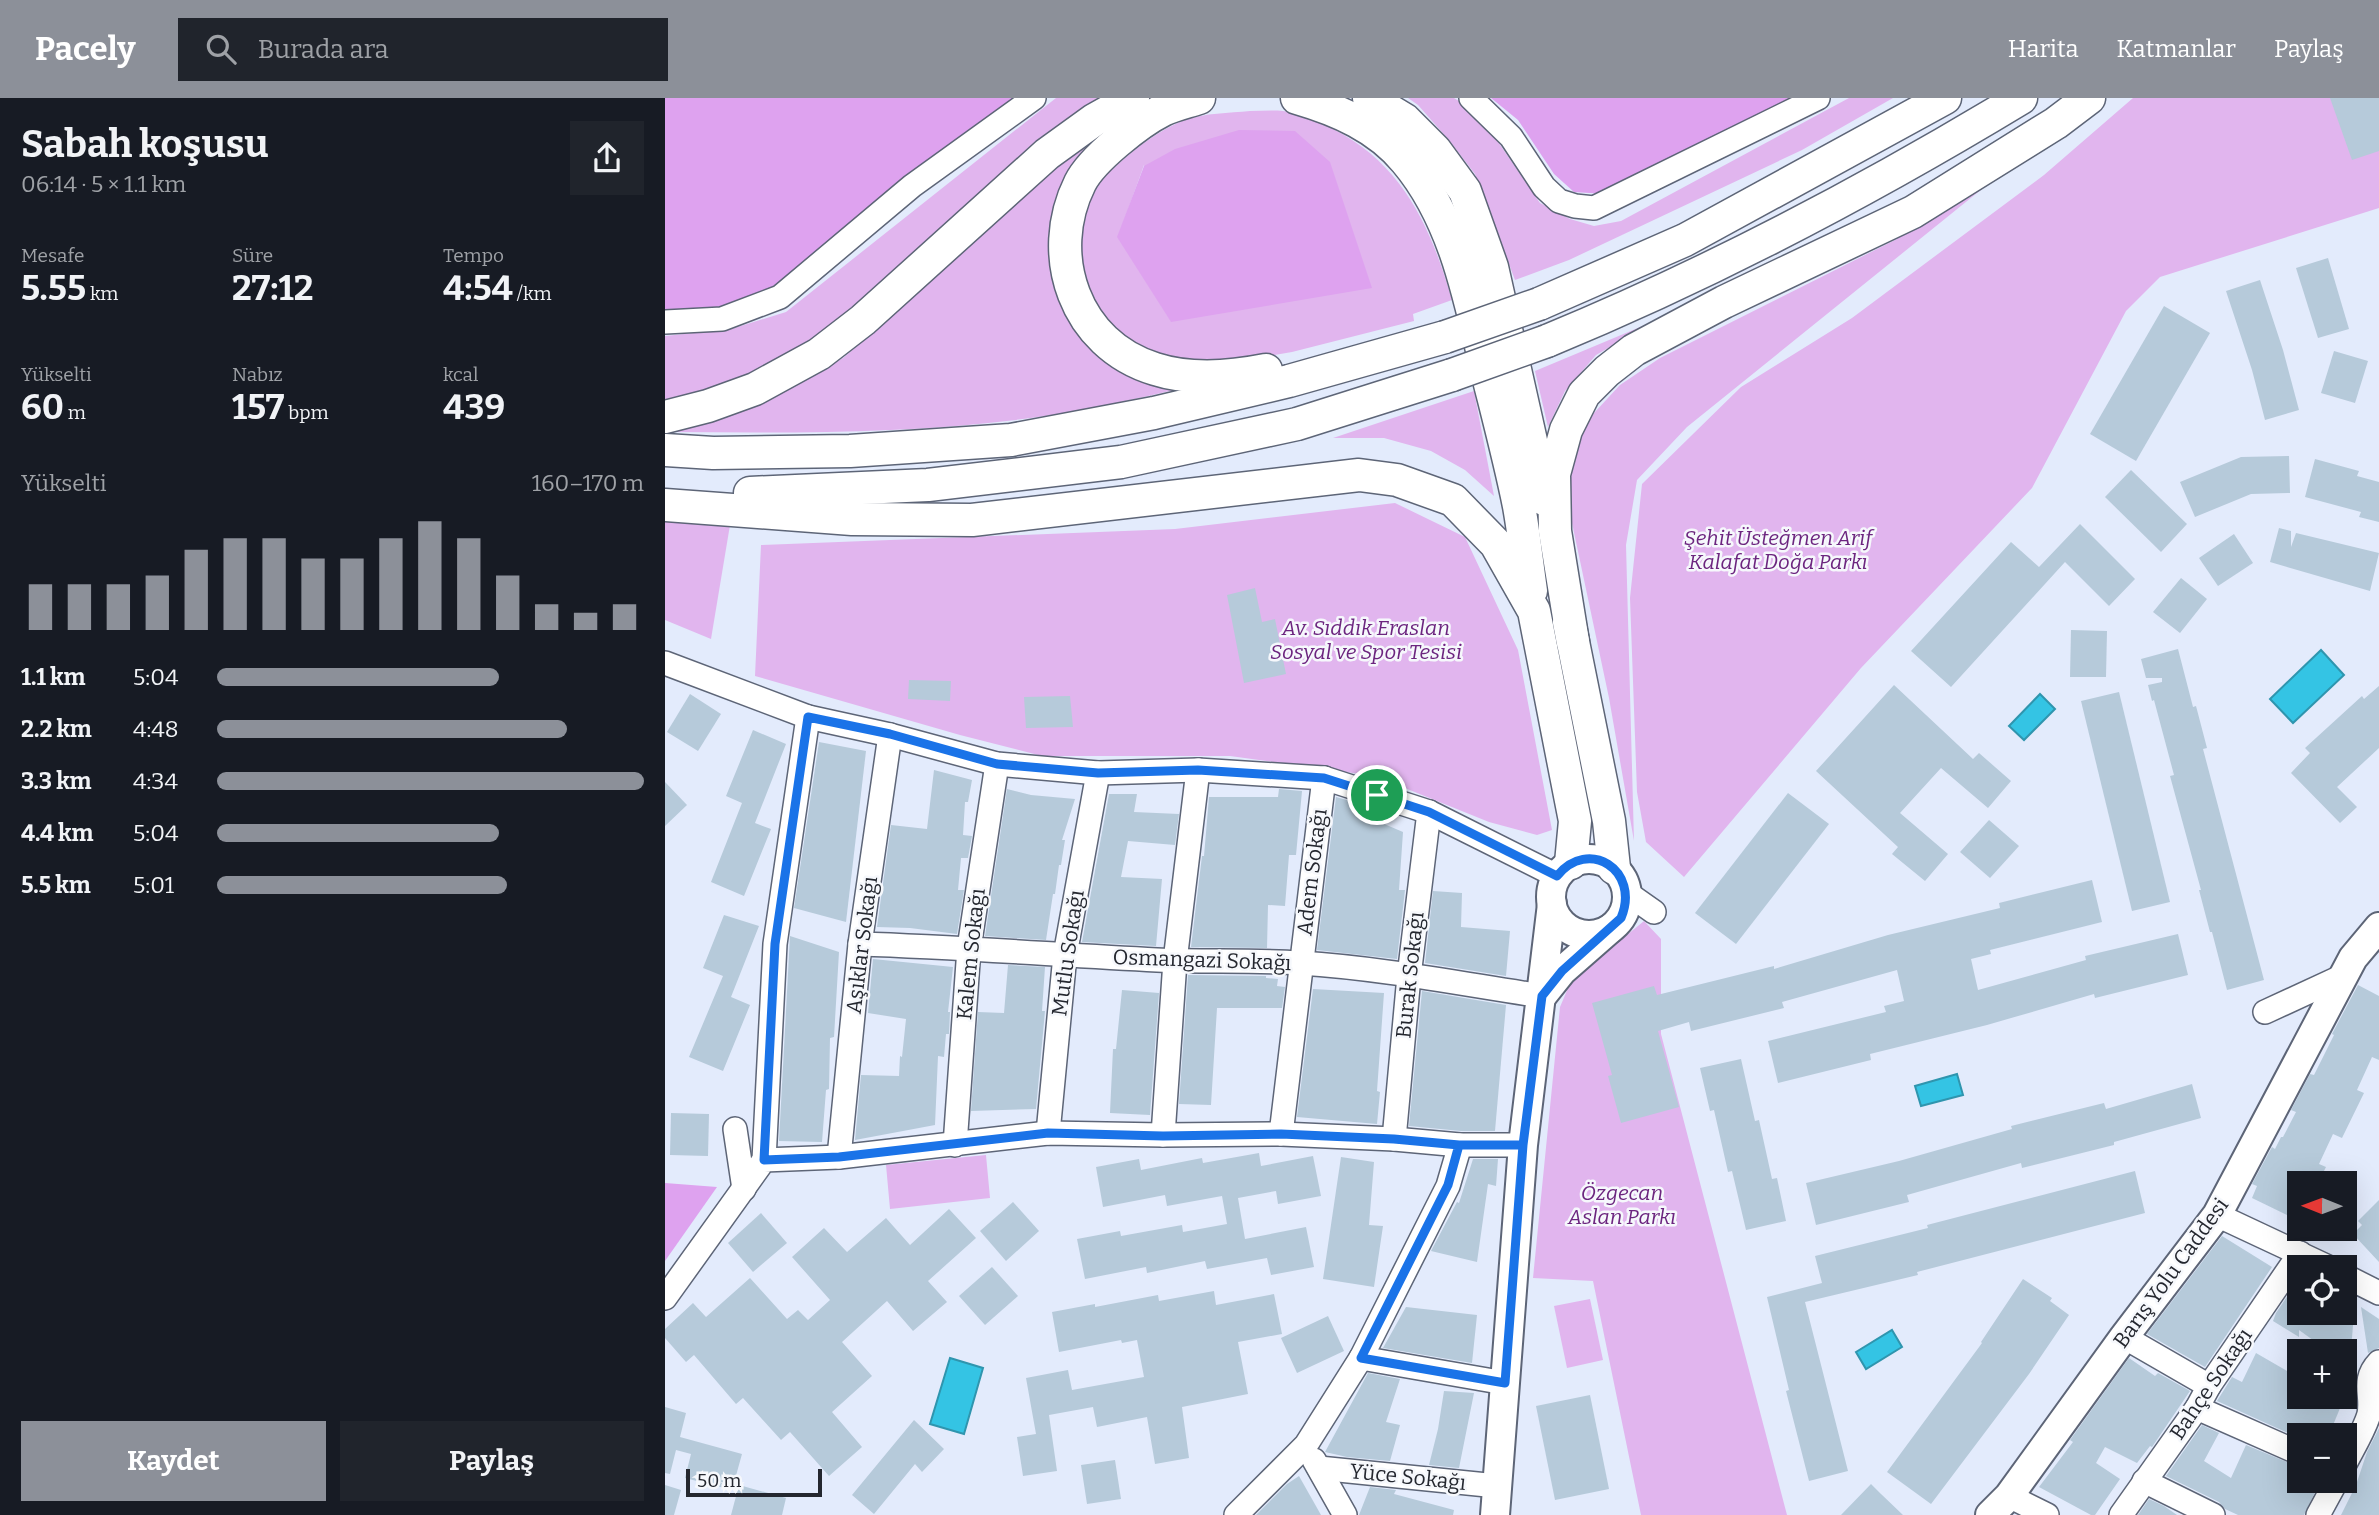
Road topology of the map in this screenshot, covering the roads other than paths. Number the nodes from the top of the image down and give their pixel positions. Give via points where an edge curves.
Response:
1 (1034, 98) edge
2 (1133, 98) edge
3 (1199, 98) edge
4 (1297, 98) edge
5 (1370, 98) edge
6 (1471, 98) edge
7 (1818, 98) edge
8 (1945, 98) edge
9 (2021, 98) edge
10 (2089, 98) edge
11 (665, 322) edge
12 (1392, 351) junction
13 (665, 417) edge
14 (665, 450) edge
15 (665, 491) edge
16 (665, 505) edge
17 (1534, 611) junction
18 (1573, 642) junction
19 (665, 663) edge
20 (808, 717) junction
21 (890, 734) junction
22 (997, 764) junction
23 (1198, 770) junction
24 (1098, 773) junction
25 (1324, 778) junction
26 (1429, 812) junction
27 (1564, 870) junction
28 (1620, 881) junction
29 (1552, 904) junction
30 (1654, 912) dead end
31 (1612, 927) junction
32 (2379, 927) edge
33 (860, 944) junction
34 (969, 948) junction
35 (1065, 956) junction
36 (1175, 961) junction
37 (1301, 963) junction
38 (1409, 976) junction
39 (2343, 976) junction
40 (1542, 996) junction
41 (2265, 1012) dead end
42 (735, 1129) dead end
43 (1048, 1133) junction
44 (1281, 1134) junction
45 (1163, 1136) junction
46 (1394, 1139) junction
47 (1459, 1145) junction
48 (1523, 1145) junction
49 (955, 1146) junction
50 (839, 1157) junction
51 (764, 1160) junction
52 (744, 1189) junction
53 (2217, 1215) junction
54 (2300, 1253) junction
55 (2304, 1255) edge
56 (2357, 1282) edge
57 (2379, 1293) edge
58 (665, 1297) edge
59 (2124, 1337) junction
60 (1361, 1358) junction
61 (2379, 1362) edge
62 (1505, 1383) junction
63 (2210, 1386) junction
64 (2197, 1408) junction
65 (2357, 1438) edge
66 (1306, 1445) junction
67 (2287, 1448) edge
68 (1319, 1468) junction
69 (2144, 1481) junction
70 (1497, 1486) junction
71 (2330, 1493) edge
72 (1999, 1505) edge
73 (1236, 1515) edge
74 (1345, 1515) edge
75 (1495, 1515) edge
76 (2047, 1515) edge
77 (2121, 1515) edge
78 (2213, 1515) edge
79 (2318, 1515) edge

1 - 11 street via 912,186 780,297 722,319
2 - 13 highway via 1047,154 820,354 755,389
3 - 12 highway via 1163,110 1120,139 1081,181 1064,241 1066,267 1079,309 1096,333 1122,355 1180,375 1243,374
4 - 17 highway via 1367,127 1404,159 1428,190 1449,235 1468,290 1519,508
5 - 18 highway via 1405,120 1435,150 1465,191 1492,267
6 - 7 street via 1511,136 1544,187 1559,201 1594,208
8 - 12 highway, bridge via 1685,240 1539,304
9 - 15 highway, bridge via 1797,226 1636,304 1452,375 1297,424 1121,462 928,485 773,493
10 - 18 highway via 1913,212 1634,350 1584,394 1566,430 1554,474 1555,531
12 - 14 highway via 1154,413 1011,440 849,451
16 - 17 highway via 852,519 972,520 1359,475 1397,480 1453,500 1496,544
17 - 27 highway via 1575,821
18 - 28 highway
19 - 20 street
20 - 21 street
20 - 51 street via 775,944
21 - 22 street
21 - 33 street, Aşıklar Sokağı
22 - 24 street
22 - 34 street, Kalem Sokağı
23 - 24 street
23 - 25 street
23 - 36 street
24 - 35 street, Mutlu Sokağı
25 - 26 street
25 - 37 street, Adem Sokağı
26 - 27 street
26 - 38 street, Burak Sokağı
27 - 28 main road via 1592,859 1603,862
27 - 29 main road via 1551,894
28 - 30 street
28 - 31 main road via 1626,906
29 - 31 main road via 1571,930 1592,935
29 - 40 main road
31 - 40 main road via 1562,971
32 - 39 main road, Barış Yolu Caddesi
33 - 34 street, Osmangazi Sokağı
33 - 50 street, Aşıklar Sokağı
34 - 35 street, Osmangazi Sokağı
34 - 49 street, Kalem Sokağı
35 - 36 street, Osmangazi Sokağı
35 - 43 street, Mutlu Sokağı
36 - 37 street, Osmangazi Sokağı
36 - 45 street
37 - 38 street, Osmangazi Sokağı
37 - 44 street, Adem Sokağı
38 - 40 street, Osmangazi Sokağı
38 - 46 street, Burak Sokağı
39 - 41 street
39 - 53 main road, Barış Yolu Caddesi
40 - 48 main road
42 - 52 street
43 - 45 street
43 - 49 street
44 - 45 street
44 - 46 street
46 - 47 street
47 - 48 street
47 - 60 street via 1448,1185
48 - 62 main road
49 - 50 street
50 - 51 street
51 - 52 street
52 - 58 street
53 - 54 street
53 - 59 main road, Barış Yolu Caddesi
54 - 55 street
54 - 63 street, Bahçe Sokağı
56 - 57 street
59 - 63 street
59 - 72 main road, Barış Yolu Caddesi
60 - 62 street
60 - 66 street
61 - 65 street via 2372,1370 2367,1391 2369,1413
62 - 70 main road
63 - 64 street, Bahçe Sokağı
64 - 67 street
64 - 69 street, Bahçe Sokağı
66 - 68 street
66 - 73 street
68 - 70 street, Yüce Sokağı
68 - 74 street
69 - 77 street, Bahçe Sokağı
69 - 78 street
70 - 75 main road
71 - 79 street
72 - 76 street

